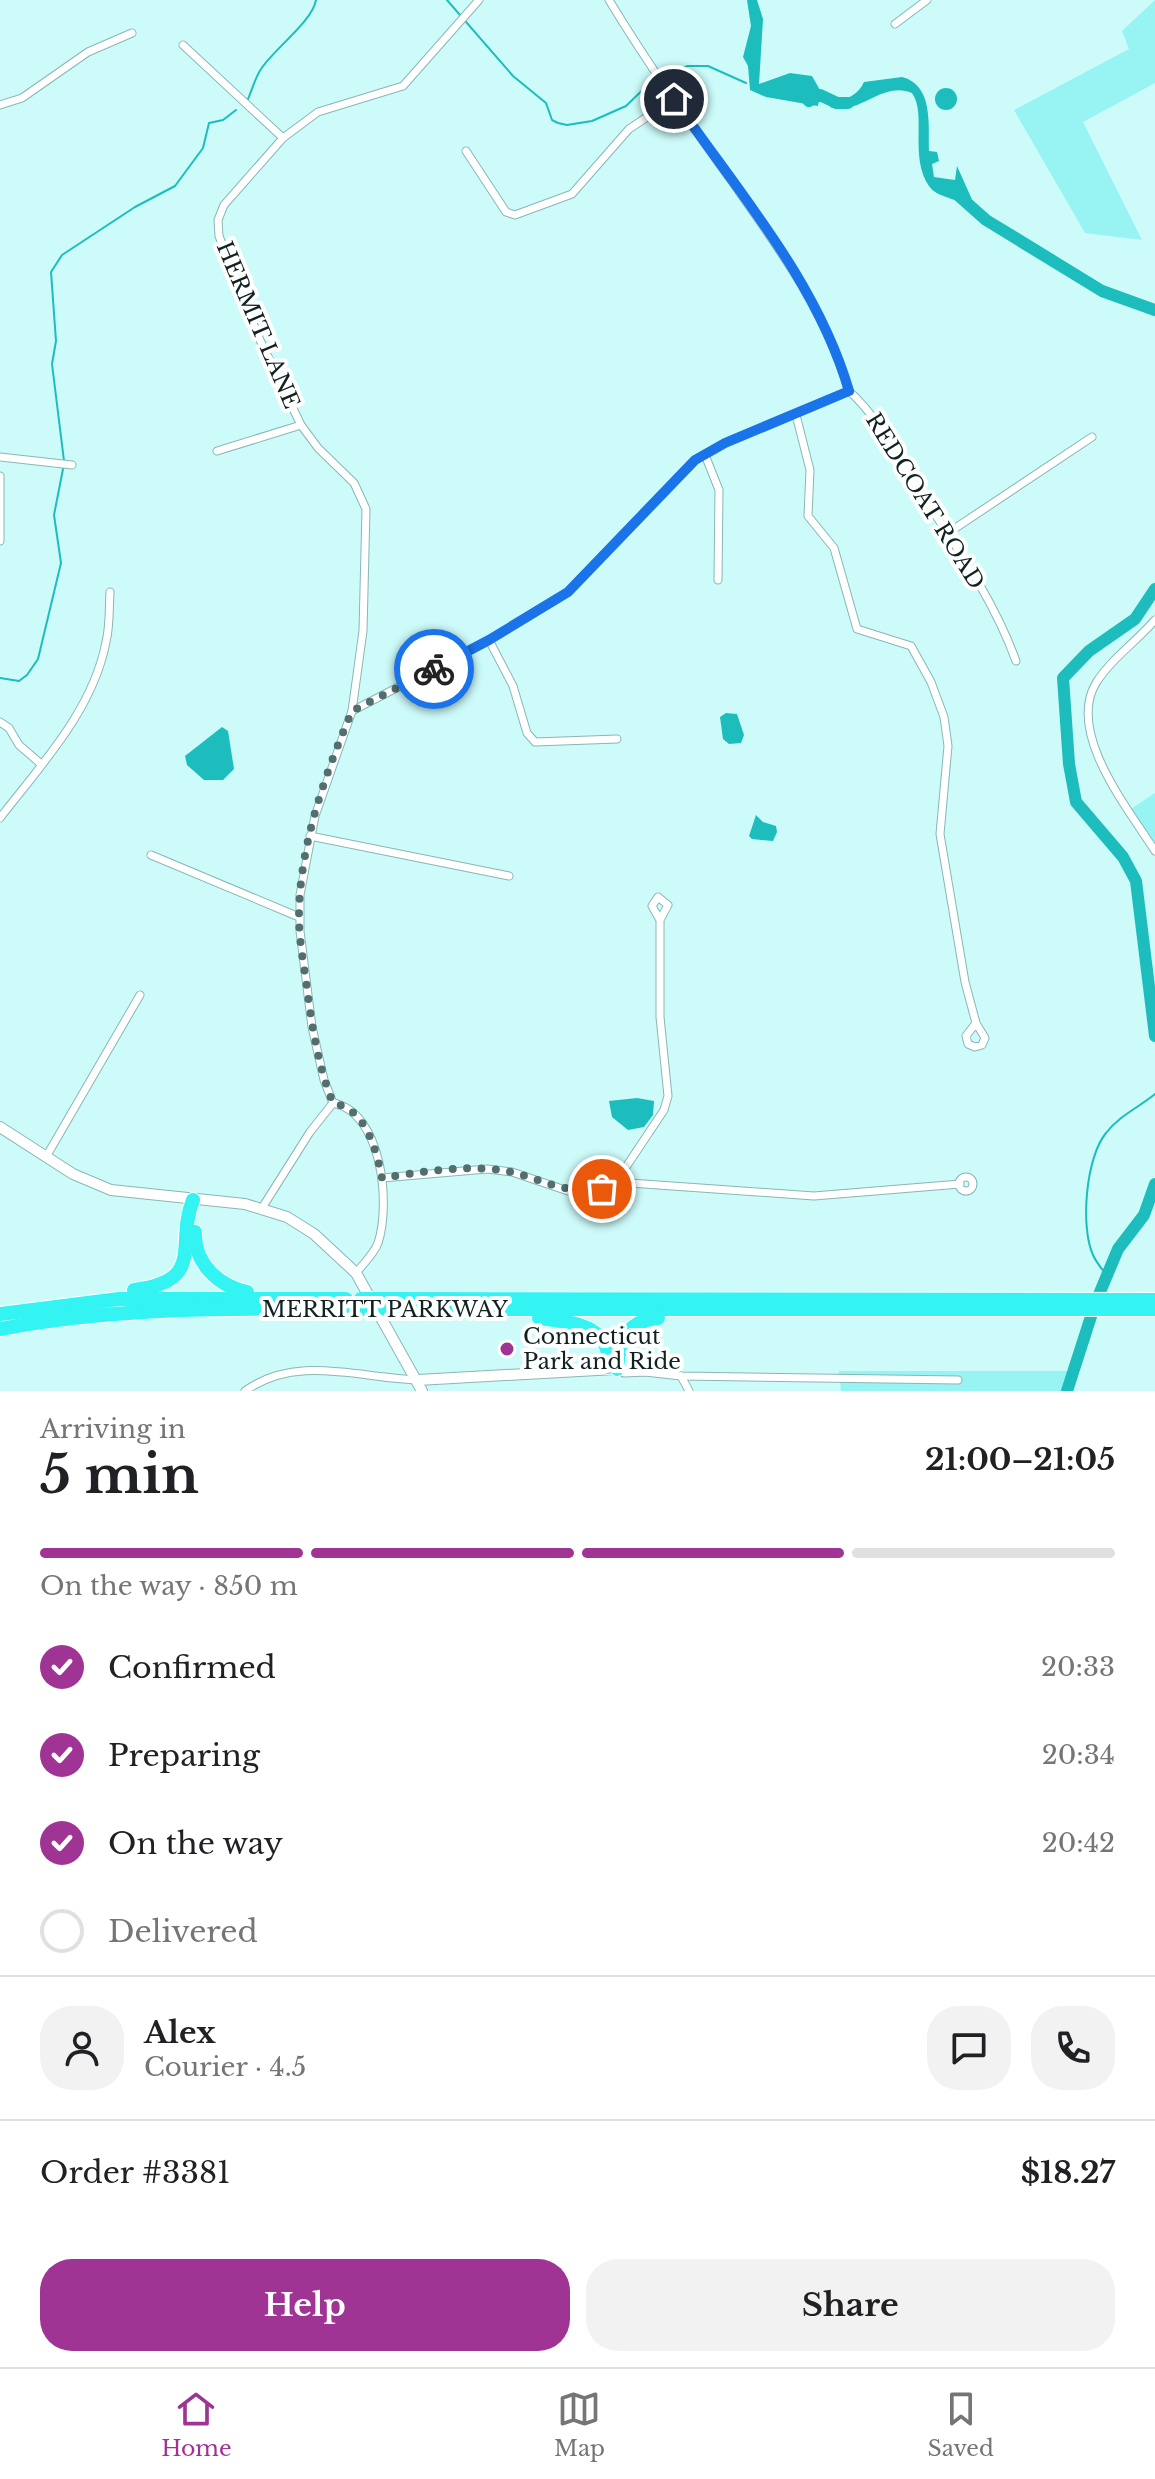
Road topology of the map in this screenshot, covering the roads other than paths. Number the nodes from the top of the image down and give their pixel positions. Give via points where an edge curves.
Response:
1 (479, 0) edge
2 (609, 0) edge
3 (927, 0) edge
4 (895, 24) dead end
5 (132, 33) dead end
6 (183, 45) dead end
7 (674, 99) junction
8 (0, 105) edge
9 (283, 138) junction
10 (466, 151) dead end
11 (849, 391) junction
12 (796, 415) junction
13 (301, 425) junction
14 (1092, 437) dead end
15 (217, 451) dead end
16 (705, 455) junction
17 (0, 457) edge
18 (72, 465) dead end
19 (0, 476) edge
20 (948, 533) junction
21 (0, 541) edge
22 (718, 580) dead end
23 (110, 592) dead end
24 (1155, 620) edge
25 (489, 640) junction
26 (1016, 661) dead end
27 (352, 711) junction
28 (0, 722) edge
29 (617, 739) dead end
30 (41, 764) junction
31 (0, 818) edge
32 (310, 836) junction
33 (1154, 848) edge
34 (151, 855) dead end
35 (509, 876) dead end
36 (299, 917) junction
37 (660, 920) dead end
38 (140, 995) dead end
39 (976, 1023) dead end
40 (333, 1103) junction
41 (0, 1127) edge
42 (46, 1157) junction
43 (382, 1178) junction
44 (616, 1182) junction
45 (960, 1184) dead end
46 (193, 1200) junction
47 (262, 1208) junction
48 (356, 1273) junction
49 (316, 1299) junction
50 (1155, 1300) edge
51 (364, 1304) junction
52 (383, 1304) junction
53 (1058, 1304) junction
54 (1135, 1304) junction
55 (1155, 1309) edge
56 (467, 1310) junction
57 (790, 1311) junction
58 (0, 1314) edge
59 (0, 1329) edge
60 (613, 1369) junction
61 (681, 1376) junction
62 (418, 1380) junction
63 (958, 1380) dead end
64 (245, 1391) edge
65 (422, 1391) edge
66 (689, 1391) edge

1 - 9 street, HERMIT LANE via 403,86 318,112
2 - 7 street
3 - 4 street
5 - 8 street via 86,53 22,98
6 - 9 street
7 - 10 street via 629,129 572,194 515,215 506,212
7 - 11 street via 811,298 833,341
9 - 13 street, HERMIT LANE via 231,195 218,229 259,338
11 - 12 street, REDCOAT ROAD
11 - 20 street, REDCOAT ROAD via 896,451
12 - 16 street, REDCOAT ROAD
12 - 39 street via 810,470 808,516 834,548 857,629 911,646 940,702 948,746 940,834
13 - 15 street
13 - 27 street, HERMIT LANE via 354,483 366,509 363,631
14 - 20 street
16 - 22 street via 719,490
16 - 25 street, REDCOAT ROAD via 667,486 568,592
17 - 18 street
19 - 21 street
20 - 26 street, REDCOAT ROAD
23 - 30 street via 106,645 93,679 66,734
24 - 33 street via 1097,683 1089,703 1100,761
25 - 27 street, REDCOAT ROAD
25 - 29 street via 535,742
27 - 32 street
28 - 30 street
30 - 31 street
32 - 35 street
32 - 36 street
34 - 36 street
36 - 40 street via 318,1058
37 - 44 street via 660,1017 668,1096
38 - 42 street
40 - 43 street via 349,1107 365,1128
40 - 47 street
41 - 42 main road
42 - 46 main road via 120,1193
43 - 44 street via 487,1169 568,1191 602,1189
43 - 48 street via 378,1243
44 - 45 street via 814,1196
46 - 47 main road
46 - 49 highway via 198,1253 215,1278 243,1291
46 - 58 highway via 186,1257 163,1283
47 - 48 main road via 314,1234
48 - 62 main road
49 - 51 highway, MERRITT PARKWAY
49 - 58 highway, MERRITT PARKWAY via 119,1299
50 - 54 highway, MERRITT PARKWAY
51 - 52 highway, MERRITT PARKWAY, bridge
51 - 59 highway, MERRITT PARKWAY via 149,1309
52 - 53 highway, MERRITT PARKWAY
52 - 56 highway, MERRITT PARKWAY
53 - 54 highway, MERRITT PARKWAY
53 - 57 highway, MERRITT PARKWAY
54 - 55 highway, MERRITT PARKWAY
56 - 57 highway, MERRITT PARKWAY
56 - 60 highway via 588,1327 608,1344
57 - 60 highway via 678,1315 636,1323 621,1341
60 - 61 street
60 - 62 main road
61 - 63 street
61 - 66 street
62 - 64 street via 291,1370
62 - 65 main road

